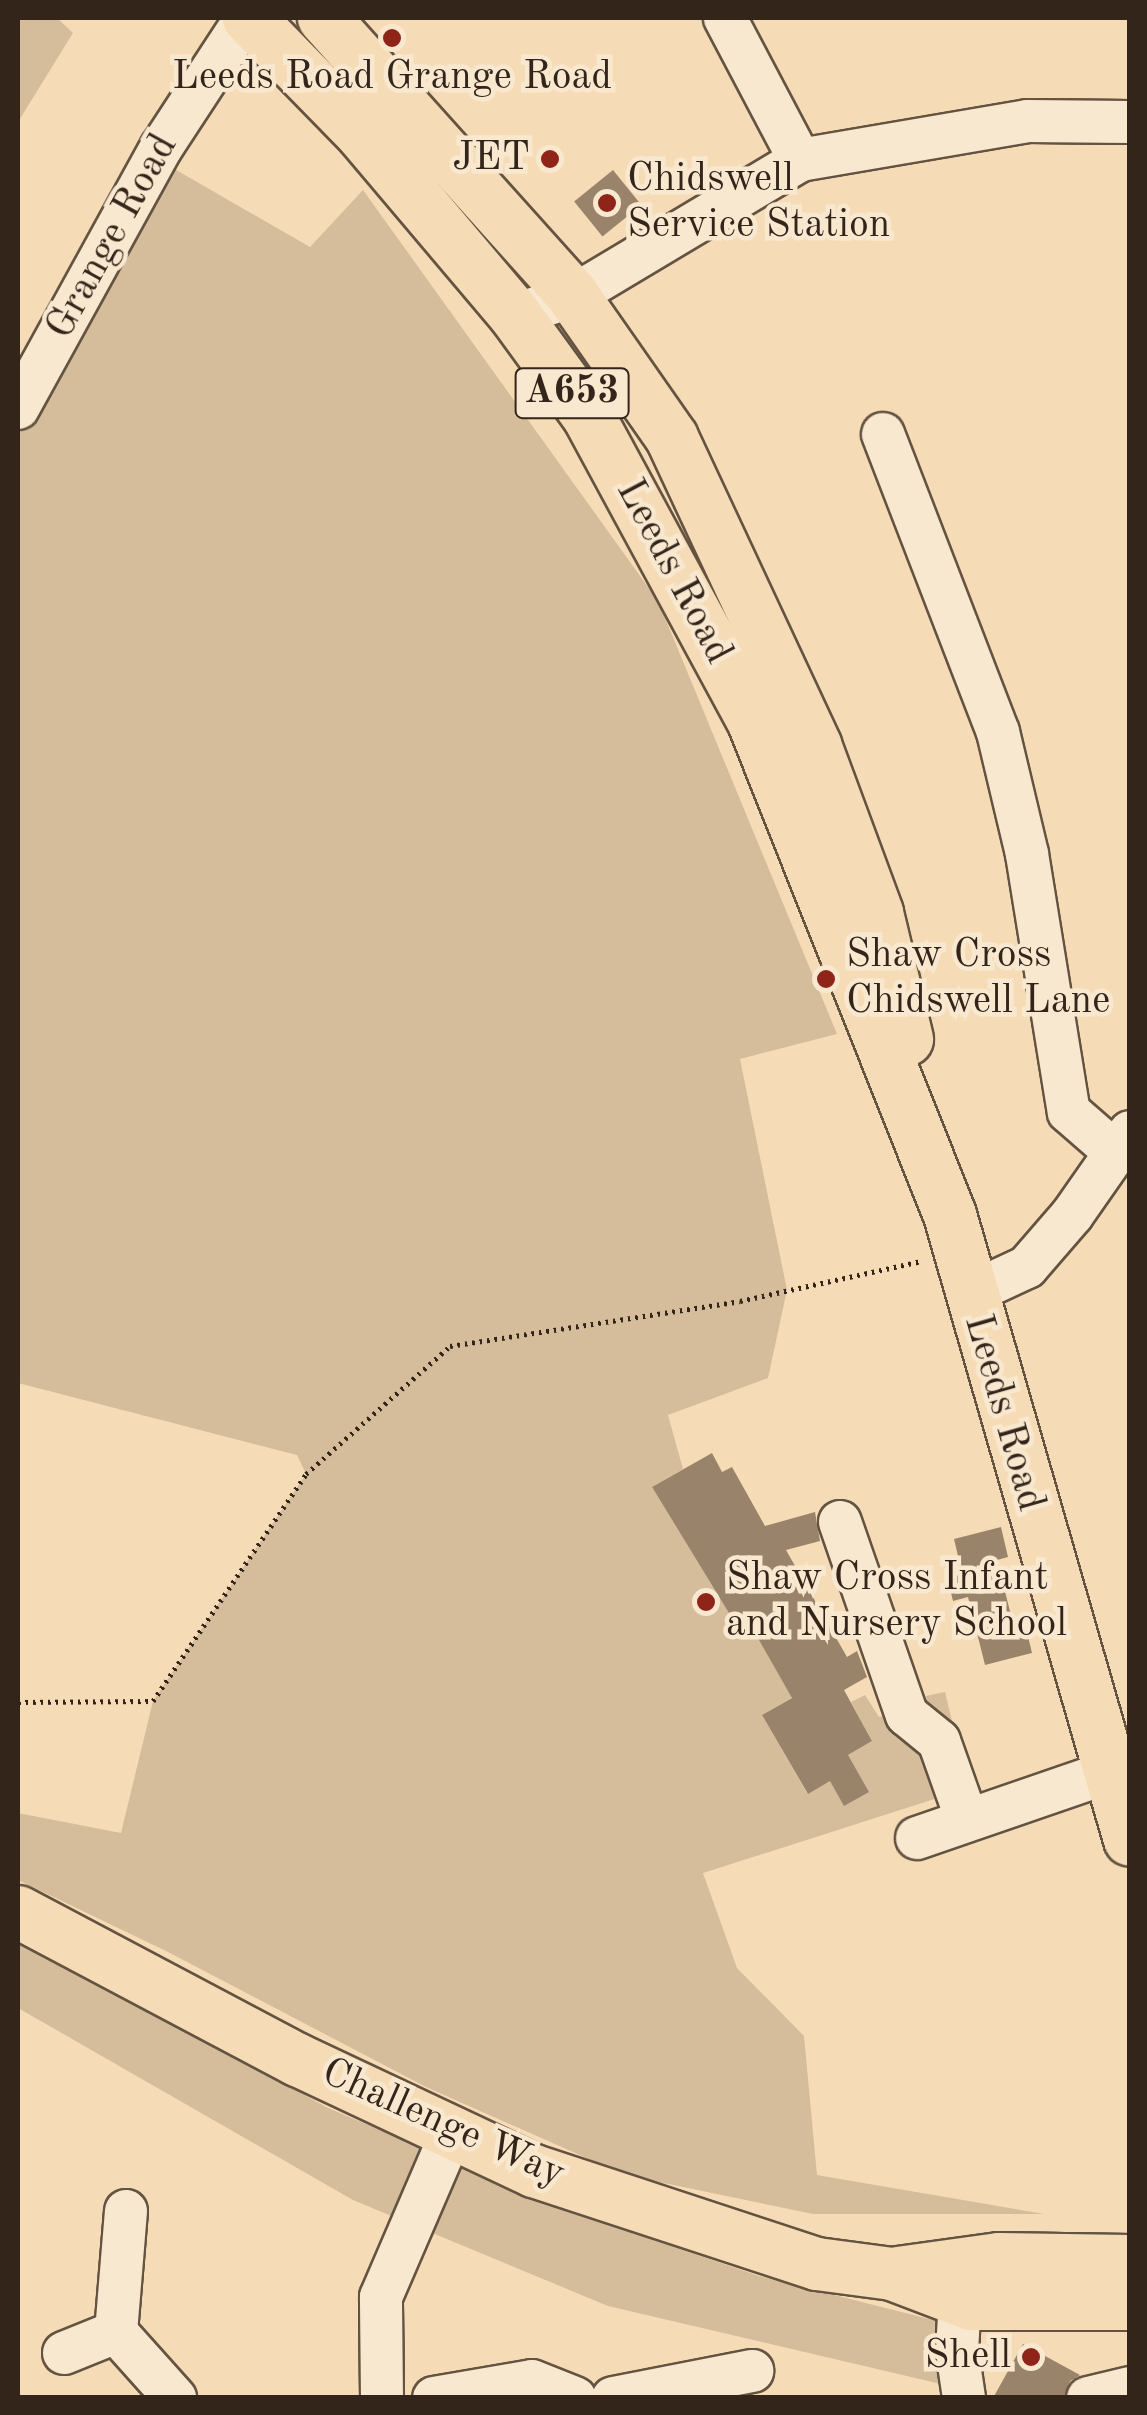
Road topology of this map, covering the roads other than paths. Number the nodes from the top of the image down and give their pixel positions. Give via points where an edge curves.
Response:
1 (247, 18) edge
2 (324, 18) edge
3 (725, 18) edge
4 (1130, 122) edge
5 (800, 160) junction
6 (573, 296) junction
7 (515, 315) junction
8 (18, 408) edge
9 (883, 434) dead end
10 (1117, 1165) edge
11 (960, 1254) junction
12 (840, 1522) dead end
13 (1119, 1784) edge
14 (967, 1820) junction
15 (918, 1838) dead end
16 (1130, 1840) edge
17 (18, 1912) edge
18 (452, 2132) junction
19 (126, 2210) dead end
20 (1130, 2262) edge
21 (892, 2274) junction
22 (960, 2299) junction
23 (1130, 2304) edge
24 (116, 2332) junction
25 (64, 2353) dead end
26 (752, 2371) dead end
27 (1130, 2388) edge
28 (174, 2398) edge
29 (382, 2398) edge
30 (434, 2398) edge
31 (575, 2398) edge
32 (613, 2398) edge
33 (964, 2398) edge
34 (1088, 2398) edge

1 - 7 main road, Leeds Road / A653 via 364,135
1 - 8 street, Grange Road via 161,148
2 - 6 main road, Leeds Road / A653
3 - 5 street
4 - 5 street via 1026,121
5 - 6 street
6 - 7 street
6 - 11 main road, Leeds Road / A653 via 672,438 816,744 876,913
7 - 11 main road, Leeds Road / A653 via 589,416 754,720
9 - 10 street via 998,732 1027,854 1069,1112
10 - 11 street via 1027,1267
11 - 13 main road, Leeds Road / A653
12 - 14 street via 908,1716 939,1741
13 - 14 street
13 - 16 main road, Leeds Road / A653
14 - 15 street
17 - 18 main road, Challenge Way via 298,2060
18 - 21 main road, Challenge Way via 534,2170 817,2264
18 - 29 street via 381,2297
19 - 24 street
20 - 21 main road, Challenge Way via 999,2259
21 - 22 main road, Challenge Way
22 - 23 main road, Challenge Way
22 - 33 street via 956,2351
24 - 25 street
24 - 28 street
26 - 32 street
27 - 34 street
30 - 31 street via 532,2380

